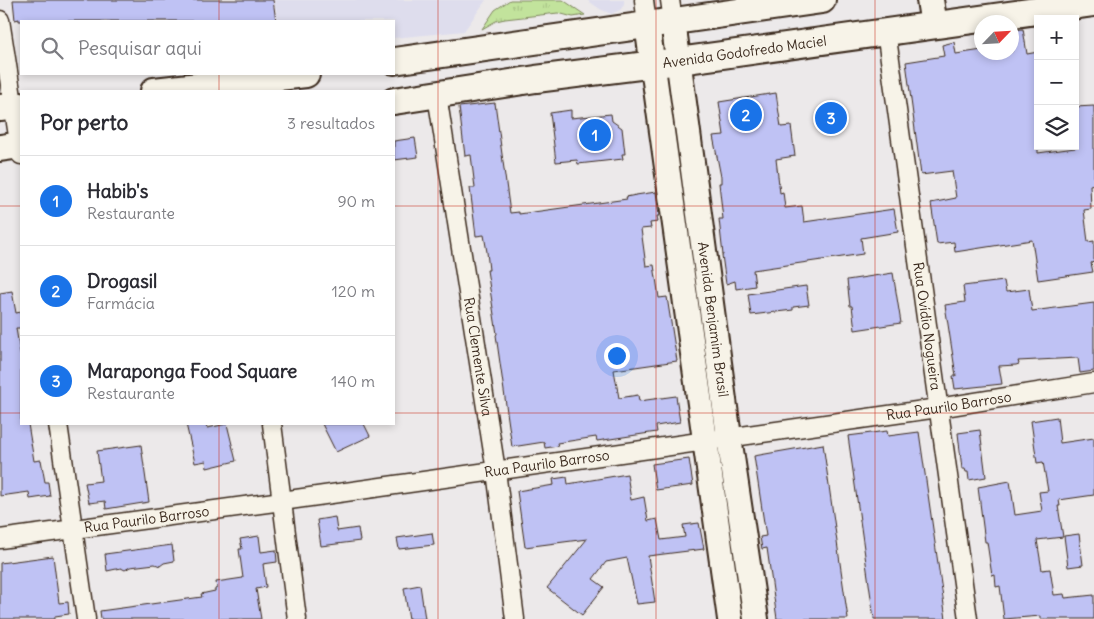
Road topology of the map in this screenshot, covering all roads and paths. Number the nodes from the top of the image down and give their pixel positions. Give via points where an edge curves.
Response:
1 (822, 0) edge
2 (1026, 6) edge
3 (1094, 6) edge
4 (671, 10) edge
5 (645, 12) edge
6 (932, 12) edge
7 (0, 20) edge
8 (886, 31) junction
9 (395, 61) edge
10 (678, 62) junction
11 (653, 64) junction
12 (4, 74) edge
13 (298, 75) edge
14 (170, 90) edge
15 (437, 95) junction
16 (395, 101) edge
17 (11, 107) edge
18 (15, 149) edge
19 (1094, 383) edge
20 (938, 408) junction
21 (58, 425) edge
22 (272, 425) edge
23 (729, 437) junction
24 (705, 441) junction
25 (496, 471) junction
26 (282, 501) junction
27 (72, 529) junction
28 (0, 539) edge
29 (86, 619) edge
30 (297, 619) edge
31 (515, 619) edge
32 (730, 619) edge
33 (756, 619) edge
34 (968, 619) edge

1 - 4 main road
2 - 3 main road, Avenida Godofredo Maciel
2 - 6 main road, Avenida Godofredo Maciel
4 - 5 main road
4 - 10 main road, Avenida Benjamim Brasil
5 - 9 main road
5 - 11 main road, Avenida Benjamim Brasil
6 - 8 main road, Avenida Godofredo Maciel
7 - 12 street
8 - 10 main road, Avenida Godofredo Maciel
8 - 20 street, Rua Ovídio Nogueira
10 - 11 main road, Avenida Godofredo Maciel
10 - 23 main road, Avenida Benjamim Brasil
11 - 15 main road, Avenida Godofredo Maciel
11 - 24 main road, Avenida Benjamim Brasil
12 - 17 street
13 - 14 main road
15 - 16 main road, Avenida Godofredo Maciel
15 - 25 street, Rua Clemente Silva
17 - 18 street
19 - 20 street, Rua Paurilo Barroso
20 - 23 street, Rua Paurilo Barroso
20 - 34 street, Rua Ovídio Nogueira
21 - 27 street
22 - 26 street
23 - 24 street, Rua Paurilo Barroso
23 - 33 main road, Avenida Benjamim Brasil
24 - 25 street, Rua Paurilo Barroso
24 - 32 main road, Avenida Benjamim Brasil
25 - 26 street, Rua Paurilo Barroso
25 - 31 street, Rua Clemente Silva
26 - 27 street, Rua Paurilo Barroso
26 - 30 street
27 - 28 street, Rua Paurilo Barroso
27 - 29 street

